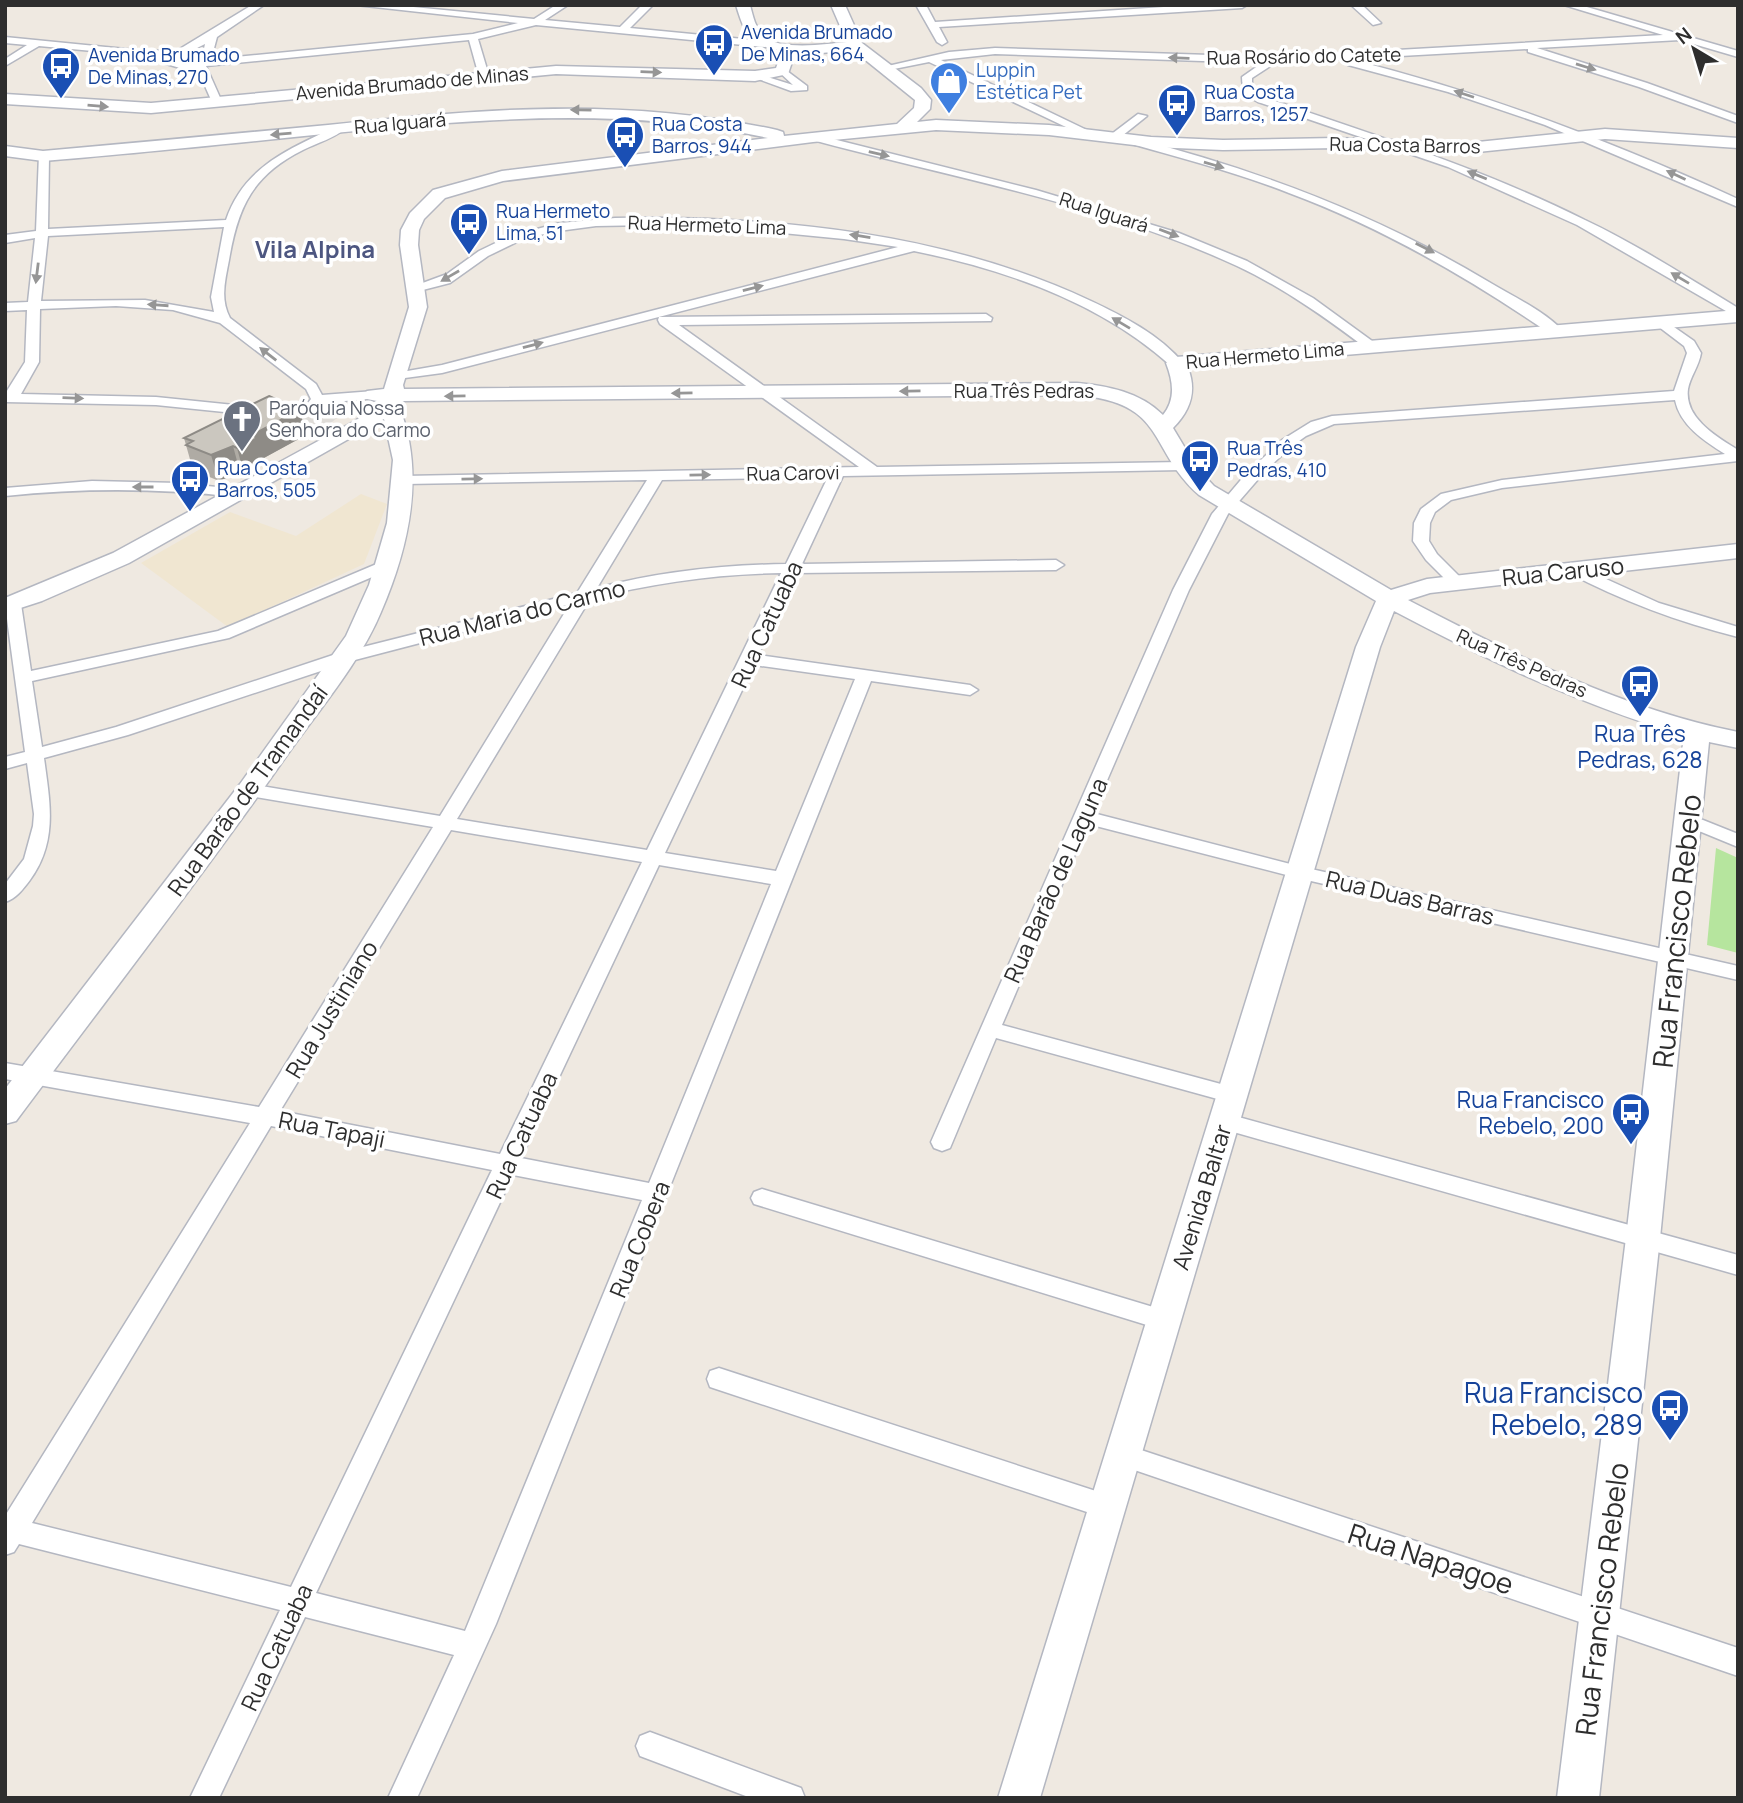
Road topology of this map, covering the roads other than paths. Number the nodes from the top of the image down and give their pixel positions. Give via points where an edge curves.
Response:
1 (259, 5) edge
2 (361, 5) edge
3 (563, 5) edge
4 (648, 5) edge
5 (743, 5) edge
6 (838, 5) edge
7 (921, 5) edge
8 (1242, 5) edge
9 (1356, 5) edge
10 (1569, 5) edge
11 (400, 7) edge
12 (1092, 10) edge
13 (536, 22) junction
14 (1376, 23) dead end
15 (932, 25) junction
16 (623, 30) junction
17 (212, 36) junction
18 (473, 37) junction
19 (1684, 37) junction
20 (5, 40) edge
21 (729, 40) junction
22 (942, 41) dead end
23 (38, 43) junction
24 (762, 44) junction
25 (856, 45) junction
26 (1521, 47) junction
27 (803, 51) junction
28 (180, 53) junction
29 (146, 54) junction
30 (1738, 54) edge
31 (206, 58) junction
32 (1332, 58) junction
33 (931, 59) junction
34 (1272, 60) junction
35 (169, 62) junction
36 (5, 63) edge
37 (783, 67) junction
38 (884, 68) junction
39 (484, 76) junction
40 (755, 76) junction
41 (5, 99) edge
42 (217, 102) junction
43 (1142, 117) dead end
44 (1738, 120) edge
45 (903, 127) junction
46 (341, 128) junction
47 (1089, 135) junction
48 (1583, 135) junction
49 (813, 137) junction
50 (1119, 138) junction
51 (793, 139) junction
52 (1738, 143) edge
53 (1398, 146) junction
54 (5, 151) edge
55 (43, 156) junction
56 (1738, 204) edge
57 (231, 223) junction
58 (42, 233) junction
59 (5, 240) edge
60 (918, 246) junction
61 (415, 288) junction
62 (34, 306) junction
63 (5, 307) edge
64 (1738, 315) edge
65 (660, 317) junction
66 (986, 318) dead end
67 (225, 320) junction
68 (1664, 324) junction
69 (1557, 332) junction
70 (1372, 346) junction
71 (1177, 363) junction
72 (389, 392) junction
73 (764, 392) junction
74 (1681, 395) junction
75 (9, 398) edge
76 (316, 402) junction
77 (350, 411) dead end
78 (371, 419) junction
79 (1162, 427) junction
80 (399, 432) junction
81 (334, 438) junction
82 (1738, 456) edge
83 (1182, 466) junction
84 (873, 471) junction
85 (838, 472) junction
86 (657, 476) junction
87 (404, 480) junction
88 (5, 492) edge
89 (236, 493) junction
90 (1227, 503) junction
91 (1738, 551) edge
92 (1056, 565) dead end
93 (385, 566) junction
94 (793, 567) junction
95 (1573, 569) junction
96 (1458, 583) junction
97 (586, 593) junction
98 (1390, 598) junction
99 (9, 605) edge
100 (1738, 632) edge
101 (345, 657) junction
102 (750, 659) junction
103 (865, 675) junction
104 (23, 678) junction
105 (970, 690) dead end
106 (1697, 732) junction
107 (1738, 740) edge
108 (34, 757) junction
109 (5, 763) edge
110 (249, 790) junction
111 (1083, 817) junction
112 (1688, 820) junction
113 (444, 822) junction
114 (1738, 841) edge
115 (653, 857) junction
116 (1298, 872) junction
117 (783, 879) junction
118 (5, 895) edge
119 (1673, 957) junction
120 (1738, 973) edge
121 (989, 1029) junction
122 (5, 1071) edge
123 (32, 1076) junction
124 (1228, 1108) junction
125 (5, 1112) edge
126 (266, 1116) junction
127 (942, 1142) dead end
128 (508, 1164) junction
129 (657, 1194) junction
130 (762, 1198) dead end
131 (1643, 1238) junction
132 (1738, 1265) edge
133 (1163, 1320) junction
134 (719, 1379) dead end
135 (1123, 1455) junction
136 (1108, 1507) junction
137 (8, 1534) edge
138 (298, 1601) junction
139 (1599, 1614) junction
140 (472, 1646) junction
141 (1738, 1662) edge
142 (650, 1746) dead end
143 (204, 1798) edge
144 (402, 1798) edge
145 (790, 1798) edge
146 (1019, 1798) edge
147 (1578, 1798) edge

1 - 17 street
2 - 11 street
3 - 13 street
4 - 16 street
5 - 24 street
6 - 25 street
7 - 15 street
8 - 12 street
9 - 14 street
10 - 19 street
11 - 13 street
12 - 15 street
13 - 16 street
13 - 18 street
15 - 22 street
16 - 21 street
17 - 28 street
17 - 31 street
18 - 31 street via 264,58
18 - 39 street
19 - 26 street, Rua Rosário do Catete
19 - 30 street
20 - 23 street
21 - 24 street
21 - 24 street
23 - 29 street
23 - 36 street
24 - 27 street
24 - 37 street
25 - 27 street
25 - 38 street
26 - 32 street, Rua Rosário do Catete
26 -> 44 street
27 - 37 street, Avenida Brumado de Minas via 785,60
28 - 29 street
28 - 31 street
28 - 35 street
29 - 35 street
31 - 35 street via 185,66
31 - 42 street
32 - 34 street, Rua Rosário do Catete
48 -> 32 street via 1438,86
34 -> 33 street, Rua Rosário do Catete via 995,51
33 - 38 street, Rua Rosário do Catete
33 - 47 street
34 - 53 street via 1247,77 1253,95
37 - 40 street, Avenida Brumado de Minas
37 - 40 street via 803,88
38 - 45 street via 923,100 922,109
39 -> 40 street, Avenida Brumado de Minas via 573,70
39 - 42 street, Avenida Brumado de Minas
41 -> 42 street, Avenida Brumado de Minas via 134,109
43 - 50 street
45 - 47 street, Rua Costa Barros via 978,125
45 - 49 street, Rua Costa Barros
51 -> 46 street, Rua Iguará via 687,117 573,110
46 -> 55 street, Rua Iguará
46 - 57 street via 263,169 240,198
47 - 50 street, Rua Costa Barros
48 - 52 street, Rua Costa Barros
48 - 53 street, Rua Costa Barros via 1468,148
56 -> 48 street
49 - 51 street, Rua Costa Barros
49 -> 70 street, Rua Iguará via 1065,199 1177,236 1272,280
50 - 53 street, Rua Costa Barros via 1223,145
50 -> 69 street via 1274,183 1352,214 1453,263
51 - 61 street, Rua Costa Barros via 502,176 453,188 424,206 410,230
64 -> 53 street via 1581,222
54 - 55 street, Rua Iguará
55 - 58 street
57 - 58 street
57 - 67 street via 217,297
58 - 59 street
58 -> 62 street
60 -> 61 street, Rua Hermeto Lima via 805,229 606,221 557,227 511,240 446,280
65 -> 60 street
71 -> 60 street, Rua Hermeto Lima via 1132,329 1084,302 1004,270
61 - 72 street, Rua Costa Barros via 418,307
62 - 63 street
67 -> 62 street via 155,304
62 - 75 street via 32,362
64 - 68 street, Rua Hermeto Lima
65 - 66 street
72 -> 65 street via 454,366
65 - 73 street
76 -> 67 street via 310,387
68 - 69 street, Rua Hermeto Lima
68 - 74 street via 1694,353
69 - 70 street, Rua Hermeto Lima
70 - 71 street, Rua Hermeto Lima
71 - 79 street via 1184,395 1173,418
73 -> 72 street, Rua Três Pedras
72 - 76 street
72 - 78 street
72 - 80 street, Rua Barão de Tramandaí
72 - 81 street via 347,418
79 -> 73 street, Rua Três Pedras via 1142,407 1098,390
73 - 84 street
74 - 82 street via 1683,407 1699,428
74 - 90 street, Rua Barão de Laguna via 1332,420 1288,440
75 -> 76 street via 156,401 293,413
76 - 77 street
78 - 80 street
78 - 81 street
79 - 83 street, Rua Três Pedras
80 - 87 street, Rua Barão de Tramandaí
81 - 89 street
82 - 96 street via 1502,484 1446,497 1429,509 1421,541
83 - 84 street, Rua Carovi
83 - 90 street, Rua Três Pedras
84 - 85 street, Rua Carovi
86 -> 85 street, Rua Carovi
85 - 94 street, Rua Catuaba
87 -> 86 street, Rua Carovi
86 - 97 street, Rua Justiniano
87 - 93 street, Rua Barão de Tramandaí
89 -> 88 street via 156,487
89 - 99 street via 121,558
90 - 98 street, Rua Três Pedras
90 - 111 street, Rua Barão de Laguna via 1181,590
91 - 95 street, Rua Caruso
92 - 94 street, Rua Maria do Carmo
93 - 101 street, Rua Barão de Tramandaí via 368,618
93 - 104 street via 223,635
94 - 97 street, Rua Maria do Carmo via 680,575
94 - 102 street, Rua Catuaba
95 - 96 street, Rua Caruso
95 - 100 street via 1672,615
96 - 98 street, Rua Caruso via 1427,586
97 - 101 street, Rua Maria do Carmo
97 - 113 street, Rua Justiniano
98 - 106 street, Rua Três Pedras via 1527,667
98 - 116 street, Avenida Baltar via 1368,647
99 - 104 street
101 - 108 street, Rua Maria do Carmo
101 - 110 street, Rua Barão de Tramandaí
102 - 103 street
102 - 115 street, Rua Catuaba
103 - 105 street
103 - 117 street, Rua Cobera
104 - 108 street
106 - 107 street, Rua Três Pedras
106 - 112 street, Rua Francisco Rebelo
108 - 109 street, Rua Maria do Carmo
108 - 118 street via 43,832 27,872
110 - 113 street
110 - 123 street, Rua Barão de Tramandaí
111 - 116 street, Rua Duas Barras
111 - 121 street, Rua Barão de Laguna
112 - 114 street
112 - 119 street, Rua Francisco Rebelo
113 - 115 street
113 - 126 street, Rua Justiniano
115 - 117 street
115 - 128 street, Rua Catuaba
116 - 119 street, Rua Duas Barras
116 - 124 street, Avenida Baltar
117 - 129 street, Rua Cobera
119 - 120 street, Rua Duas Barras
119 - 131 street, Rua Francisco Rebelo
121 - 124 street
121 - 127 street, Rua Barão de Laguna
122 - 123 street, Rua Tapaji
123 - 125 street, Rua Barão de Tramandaí
123 - 126 street, Rua Tapaji
124 - 131 street
124 - 133 street, Avenida Baltar
126 - 128 street, Rua Tapaji
126 - 137 street, Rua Justiniano
128 - 129 street, Rua Tapaji
128 - 138 street, Rua Catuaba
129 - 140 street, Rua Cobera
130 - 133 street
131 - 132 street
131 - 139 street, Rua Francisco Rebelo
133 - 135 street, Avenida Baltar
134 - 136 street
135 - 136 street, Avenida Baltar
135 - 139 street, Rua Napagoe
136 - 146 street, Avenida Baltar
137 - 138 street
138 - 140 street
138 - 143 street, Rua Catuaba
139 - 141 street, Rua Napagoe
139 - 147 street, Rua Francisco Rebelo
140 - 144 street, Rua Cobera
142 - 145 street

